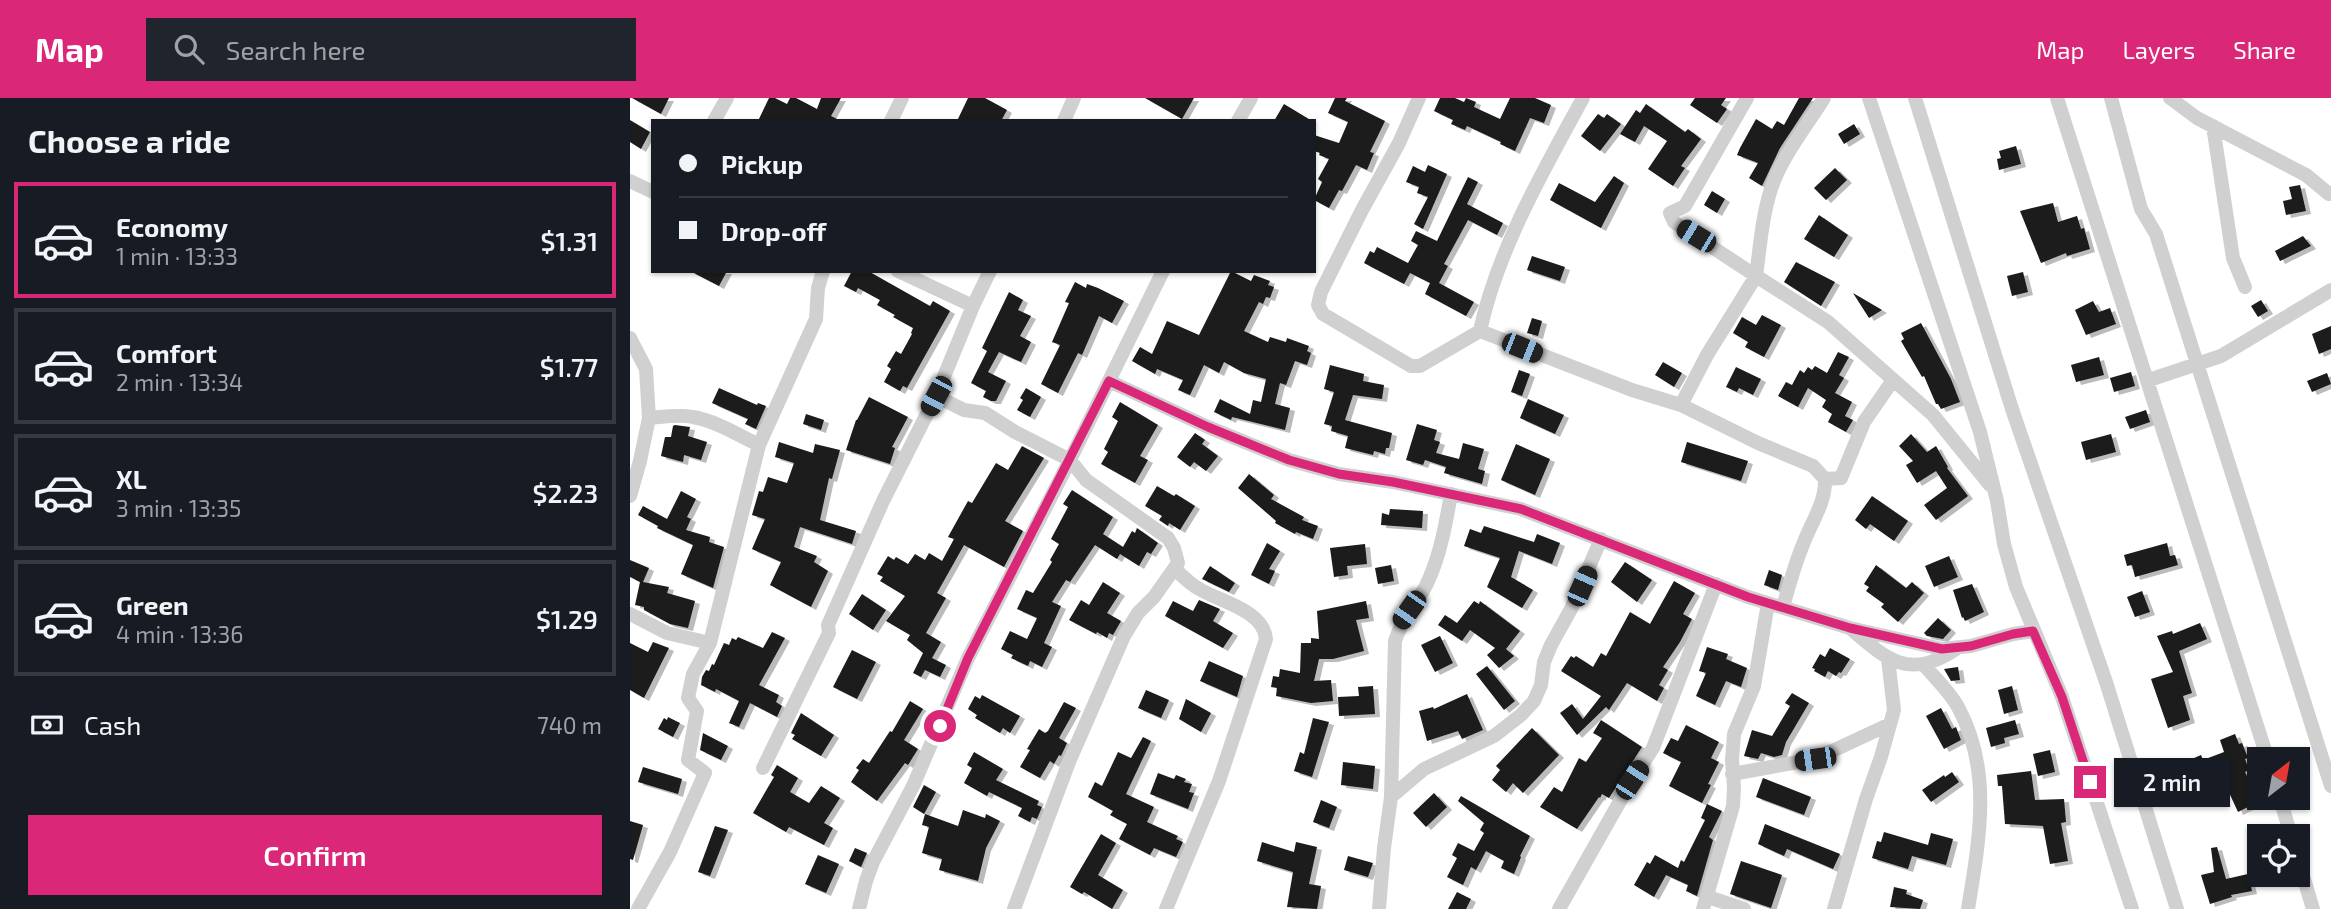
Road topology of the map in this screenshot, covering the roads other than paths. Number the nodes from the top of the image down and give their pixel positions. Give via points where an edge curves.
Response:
1 (727, 98) edge
2 (902, 98) edge
3 (1074, 98) edge
4 (1251, 98) edge
5 (1419, 98) edge
6 (1583, 98) edge
7 (1747, 98) edge
8 (1824, 98) edge
9 (1869, 98) edge
10 (1915, 98) edge
11 (2057, 98) edge
12 (2111, 98) edge
13 (2169, 98) edge
14 (715, 119) edge
15 (892, 119) edge
16 (1064, 119) edge
17 (1239, 119) edge
18 (2213, 126) junction
19 (630, 181) edge
20 (651, 191) edge
21 (2329, 194) edge
22 (822, 273) edge
23 (902, 273) edge
24 (989, 273) edge
25 (1162, 273) edge
26 (1756, 276) junction
27 (2245, 287) dead end
28 (2331, 290) edge
29 (973, 306) junction
30 (1480, 331) junction
31 (630, 338) edge
32 (2197, 364) junction
33 (1893, 380) junction
34 (2149, 380) junction
35 (1109, 381) junction
36 (936, 396) junction
37 (1681, 405) junction
38 (649, 418) junction
39 (759, 445) junction
40 (1070, 460) junction
41 (1825, 478) junction
42 (1994, 490) junction
43 (1451, 494) junction
44 (630, 496) edge
45 (1601, 539) junction
46 (1175, 569) junction
47 (1716, 584) junction
48 (1768, 603) junction
49 (1783, 607) junction
50 (630, 614) edge
51 (1850, 628) junction
52 (2033, 631) junction
53 (710, 643) junction
54 (1956, 648) junction
55 (1888, 659) junction
56 (1924, 665) junction
57 (1891, 724) junction
58 (2264, 747) edge
59 (763, 768) dead end
60 (1732, 774) junction
61 (2331, 786) edge
62 (1391, 797) junction
63 (2306, 887) edge
64 (1706, 903) edge
65 (638, 909) edge
66 (859, 909) edge
67 (1014, 909) edge
68 (1166, 909) edge
69 (1379, 909) edge
70 (1559, 909) edge
71 (1744, 909) edge
72 (1834, 909) edge
73 (1968, 909) edge
74 (2132, 909) edge
75 (2178, 909) edge
76 (2313, 909) edge

1 - 14 street
2 - 15 street
3 - 16 street
4 - 17 street
5 - 30 street via 1318,305 1323,314 1411,366 1420,366
6 - 30 street via 1525,208 1491,288
7 - 26 street via 1685,206 1670,214 1674,222
8 - 26 street via 1772,186
9 - 42 street via 1980,432
10 - 75 street via 2012,409
11 - 34 street
12 - 32 street via 2141,209 2156,234
13 - 18 street
18 - 21 street via 2306,175
18 - 27 street via 2234,258
19 - 20 street
22 - 39 street via 811,333
23 - 29 street
24 - 29 street
25 - 35 street
26 - 33 street via 1828,322
26 - 37 street
28 - 32 street via 2221,356
29 - 36 street
30 - 37 street
31 - 38 street via 646,369
32 - 34 street
32 - 61 street
33 - 41 street via 1864,422 1841,478
33 - 42 street via 1933,415
34 - 58 street
35 - 40 street
35 - 43 street via 1289,460
36 - 40 street via 964,410 985,413
36 - 59 street via 883,501 828,625 829,633
37 - 41 street via 1813,466
38 - 39 street via 695,417
38 - 44 street
39 - 53 street
40 - 46 street via 1086,480 1168,538 1178,563
40 - 66 street via 968,658 913,786 873,862
41 - 49 street via 1822,502
42 - 52 street via 2004,544
43 - 45 street via 1521,509
43 - 62 street via 1429,579 1395,640
45 - 47 street
45 - 62 street via 1550,645 1534,701 1494,736 1424,769
46 - 67 street via 1124,636 1069,762
46 - 68 street via 1199,590 1259,622 1266,639 1219,781
47 - 48 street
47 - 70 street via 1653,748
48 - 49 street
48 - 60 street via 1754,686 1734,734
49 - 51 street
50 - 53 street via 667,633
51 - 54 street via 1942,649
51 - 55 street
52 - 54 street
52 - 74 street via 2062,697
53 - 65 street via 693,674 688,698 697,711 688,760 705,773 670,852
54 - 56 street
55 - 56 street
55 - 57 street via 1894,710
56 - 73 street via 1957,706 1975,753 1981,820
57 - 60 street via 1815,759
57 - 72 street
60 - 64 street via 1733,806
62 - 69 street
63 - 76 street
64 - 71 street

